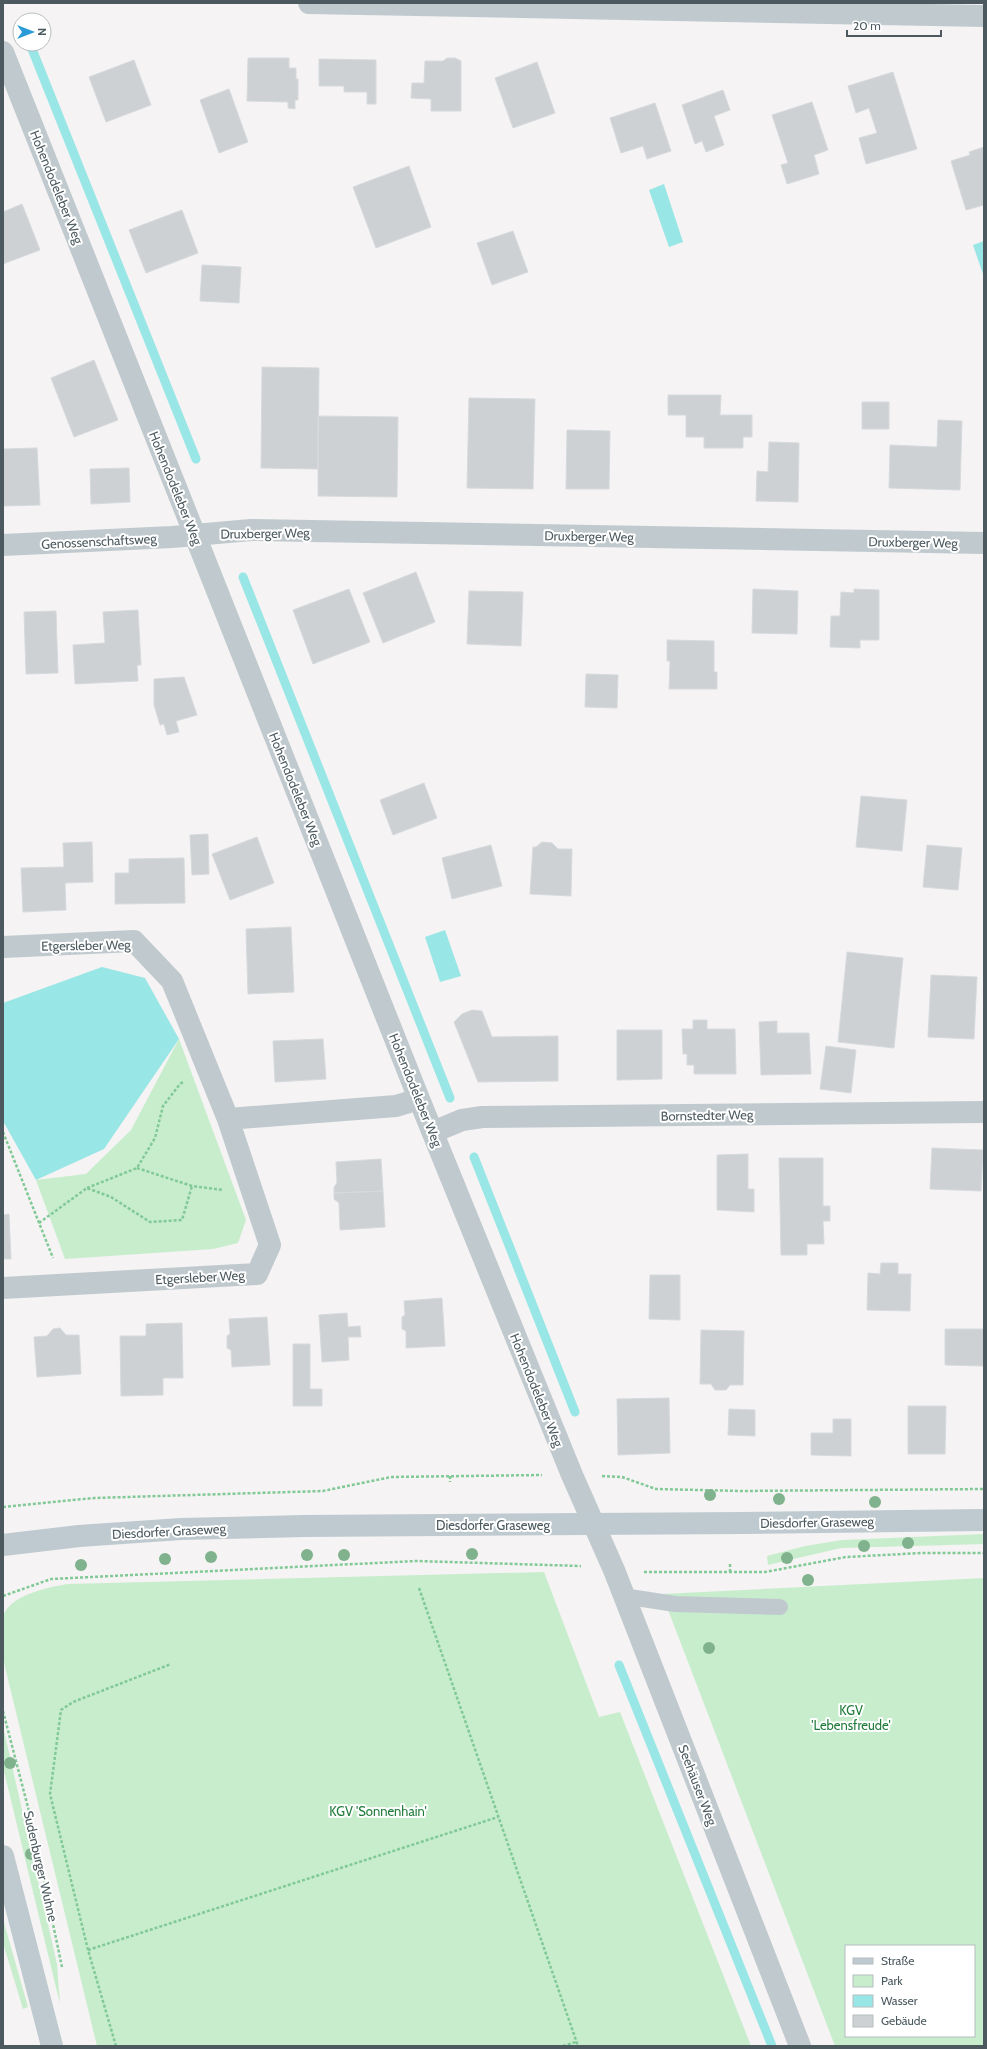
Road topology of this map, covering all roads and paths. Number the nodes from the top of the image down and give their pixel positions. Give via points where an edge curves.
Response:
1 (309, 3) edge
2 (984, 16) edge
3 (3, 52) edge
4 (195, 535) junction
5 (984, 543) edge
6 (3, 545) edge
7 (3, 947) edge
8 (209, 1071) junction
9 (419, 1099) junction
10 (984, 1112) edge
11 (228, 1119) junction
12 (3, 1132) edge
13 (433, 1132) junction
14 (137, 1168) junction
15 (192, 1186) junction
16 (87, 1188) junction
17 (253, 1193) junction
18 (39, 1222) junction
19 (64, 1284) junction
20 (3, 1288) edge
21 (543, 1475) dead end
22 (450, 1476) junction
23 (599, 1476) dead end
24 (450, 1482) dead end
25 (984, 1490) edge
26 (3, 1507) edge
27 (984, 1520) edge
28 (594, 1524) junction
29 (3, 1545) edge
30 (984, 1553) edge
31 (730, 1562) dead end
32 (586, 1567) dead end
33 (641, 1572) dead end
34 (730, 1572) junction
35 (419, 1588) dead end
36 (3, 1596) edge
37 (623, 1596) junction
38 (780, 1607) dead end
39 (171, 1664) dead end
40 (3, 1711) edge
41 (498, 1817) junction
42 (3, 1856) edge
43 (88, 1950) junction
44 (62, 1970) dead end
45 (576, 2042) junction
46 (52, 2046) edge
47 (116, 2046) edge
48 (563, 2046) edge
49 (578, 2046) edge
50 (800, 2046) edge

1 - 2 street
3 - 4 street, Hohendodeleber Weg
4 - 5 street, Druxberger Weg via 251,530
4 - 6 street, Genossenschaftsweg
4 - 9 street, Hohendodeleber Weg
7 - 8 street, Etgersleber Weg via 134,941 172,981
8 - 11 street, Etgersleber Weg
8 - 14 path via 180,1084 163,1106 155,1138
9 - 11 street via 396,1106
9 - 13 street, Hohendodeleber Weg
10 - 13 street, Bornstedter Weg via 482,1117 462,1120
11 - 17 street, Etgersleber Weg
12 - 18 path
13 - 28 street, Hohendodeleber Weg
14 - 15 path
14 - 16 path
15 - 16 path via 182,1220 150,1222 111,1197
15 - 17 path
16 - 18 path
17 - 19 street, Etgersleber Weg via 270,1245 257,1274
18 - 19 path
19 - 20 street, Etgersleber Weg
21 - 22 path
22 - 24 path
22 - 26 path via 391,1477 323,1491 94,1498
23 - 25 path via 622,1478 656,1489
27 - 28 main road, Diesdorfer Graseweg
28 - 29 main road, Diesdorfer Graseweg via 181,1529 79,1536
28 - 37 street, Seehäuser Weg
30 - 34 path via 846,1557 765,1572
31 - 34 path
32 - 36 path via 416,1561 51,1579
33 - 34 path
35 - 41 path
37 - 38 lane via 676,1604
37 - 50 street, Seehäuser Weg
39 - 43 path via 73,1702 61,1710 50,1794
40 - 44 path, Sudenburger Wuhne via 31,1819
41 - 43 path
41 - 45 path
42 - 46 main road
43 - 47 path
45 - 48 path
45 - 49 path

